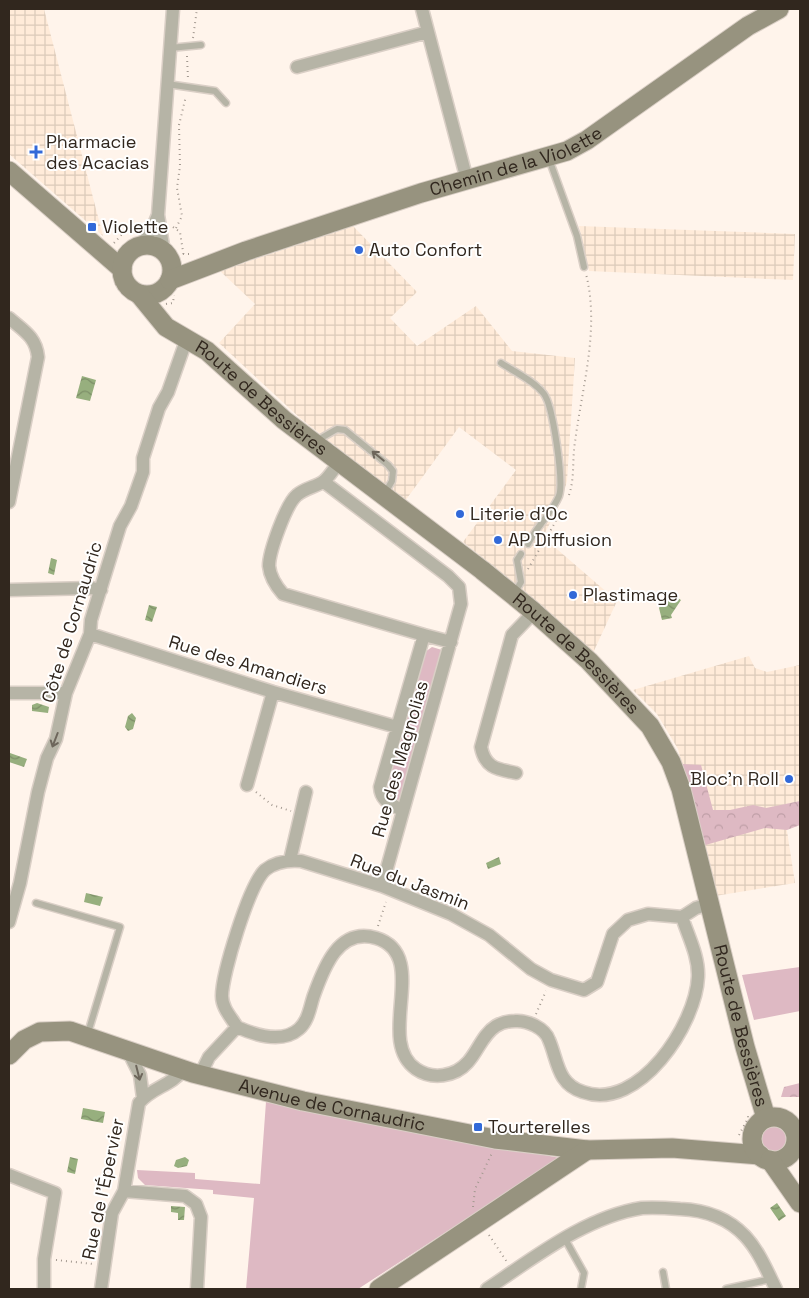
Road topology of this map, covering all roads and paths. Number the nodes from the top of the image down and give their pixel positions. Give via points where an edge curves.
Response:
1 (173, 9) edge
2 (197, 9) edge
3 (422, 9) edge
4 (779, 9) edge
5 (428, 32) junction
6 (201, 45) dead end
7 (190, 47) junction
8 (170, 48) junction
9 (297, 67) dead end
10 (167, 84) junction
11 (187, 87) junction
12 (226, 103) dead end
13 (549, 158) junction
14 (9, 171) edge
15 (467, 180) junction
16 (158, 215) junction
17 (176, 228) dead end
18 (93, 244) junction
19 (137, 248) junction
20 (166, 253) junction
21 (225, 259) junction
22 (584, 267) joint
23 (122, 269) junction
24 (168, 283) junction
25 (139, 294) junction
26 (9, 318) edge
27 (180, 335) junction
28 (501, 363) dead end
29 (314, 443) junction
30 (13, 448) edge
31 (339, 463) junction
32 (324, 482) junction
33 (383, 496) junction
34 (568, 500) dead end
35 (9, 502) edge
36 (558, 516) dead end
37 (528, 544) dead end
38 (522, 554) dead end
39 (517, 589) junction
40 (9, 590) edge
41 (101, 590) junction
42 (534, 612) junction
43 (90, 634) junction
44 (424, 635) junction
45 (451, 642) junction
46 (273, 692) junction
47 (9, 693) edge
48 (66, 693) junction
49 (396, 727) junction
50 (516, 773) dead end
51 (246, 785) joint
52 (306, 792) dead end
53 (404, 811) junction
54 (300, 813) junction
55 (290, 860) junction
56 (386, 888) junction
57 (36, 903) dead end
58 (709, 904) junction
59 (682, 917) junction
60 (9, 922) edge
61 (375, 938) junction
62 (551, 980) junction
63 (532, 1023) junction
64 (237, 1027) junction
65 (87, 1036) junction
66 (128, 1051) junction
67 (9, 1055) edge
68 (192, 1072) junction
69 (143, 1098) junction
70 (748, 1112) dead end
71 (766, 1118) junction
72 (796, 1125) edge
73 (746, 1135) junction
74 (795, 1147) edge
75 (672, 1148) junction
76 (587, 1150) junction
77 (765, 1158) junction
78 (9, 1175) edge
79 (800, 1185) edge
80 (124, 1190) junction
81 (800, 1203) edge
82 (565, 1239) junction
83 (44, 1259) junction
84 (103, 1266) junction
85 (664, 1272) dead end
86 (773, 1284) edge
87 (44, 1289) edge
88 (101, 1289) edge
89 (197, 1289) edge
90 (378, 1289) edge
91 (487, 1289) edge
92 (581, 1289) edge
93 (666, 1289) edge
94 (726, 1289) edge

1 - 8 street
2 - 7 path via 196,30
3 - 5 street
4 - 13 street, Chemin de la Violette via 748,26 587,140
5 - 9 street
5 - 15 street
6 - 7 lane
7 - 8 lane
7 - 11 path
8 - 10 street
10 - 11 lane
10 - 16 street
11 - 12 lane via 215,91
11 - 17 path via 179,125 177,188 182,216
13 - 15 street, Chemin de la Violette
13 - 22 lane via 577,236
14 - 18 street
15 - 21 street, Chemin de la Violette via 421,192 354,219
16 - 19 street
16 - 20 street
18 - 19 street
18 - 23 street
19 - 20 street via 150,246
19 - 23 street via 125,258
20 - 21 street, Chemin de la Violette via 184,259
20 - 24 street via 172,267
21 - 24 street, Chemin de la Violette
22 - 34 path via 591,320 590,342 574,444 574,480
23 - 25 street via 126,283
24 - 25 street via 156,293
24 - 27 street via 168,319
25 - 27 street, Route de Bessières via 160,322
26 - 30 street via 37,345 38,357
27 - 29 street, Route de Bessières via 207,351 246,388
27 - 41 street, Côte de Cornaudric via 168,392 159,408 143,458 143,472 132,506 120,526
28 - 37 lane via 540,389 550,405 560,478 559,495
29 - 31 street, Route de Bessières
33 -> 29 lane via 392,481 393,471 345,430 336,429 320,436
30 - 35 street
31 - 32 street
31 - 33 street, Route de Bessières
32 - 44 street via 309,486 289,504 269,567 274,583 282,594
32 - 45 street, Rue des Magnolias via 460,587 462,604
33 - 39 street, Route de Bessières
36 - 39 path
38 - 39 lane via 517,560
39 - 42 street, Route de Bessières
40 - 41 street
41 - 43 street, Côte de Cornaudric
42 - 50 street via 512,635 480,747 483,758 496,769
42 - 58 street, Route de Bessières via 610,682 650,726 671,762 681,789
43 - 46 street, Rue des Amandiers
43 - 48 street, Côte de Cornaudric
44 - 45 street
44 - 49 street
45 - 53 street, Rue des Magnolias
46 - 49 street, Rue des Amandiers
46 - 51 street
47 - 48 street
48 -> 60 street, Côte de Cornaudric via 56,739 38,792
49 - 53 street via 380,787 385,801
51 - 54 path via 272,806
52 - 54 street
53 - 56 street, Rue des Magnolias
54 - 55 street
55 - 56 street, Rue du Jasmin
55 - 64 street via 264,871 242,916 222,996 224,1006
56 - 61 path
56 - 62 street, Rue du Jasmin via 451,914 489,934 531,969
57 - 65 lane via 120,926
58 - 59 street
58 - 71 street, Route de Bessières
59 - 62 street, Rue du Jasmin via 648,914 628,920 613,934 597,982 584,990
59 - 63 street via 695,956 698,977 694,996 688,1015 659,1063 641,1080 610,1093 593,1095 582,1092 560,1074 549,1038
61 - 63 street via 394,950 402,967 399,1044 406,1061 416,1070 441,1076 457,1071 468,1063 494,1027 519,1020
61 - 64 street via 357,937 342,943 328,961 308,1017 299,1029 271,1037 255,1035
62 - 63 path
64 - 68 street
65 - 66 street, Avenue de Cornaudric
65 - 67 street, Avenue de Cornaudric via 70,1031 40,1032 24,1040
66 - 68 street, Avenue de Cornaudric
66 -> 69 street, Rue de l'Épervier via 140,1075
68 - 69 street
68 - 76 street, Avenue de Cornaudric via 303,1101 495,1139
69 - 80 street, Rue de l'Épervier via 139,1103
70 - 73 path
71 - 72 street via 782,1118
71 - 73 street
72 - 74 street
73 - 75 street, Avenue de Cornaudric via 737,1140
73 - 77 street
74 - 77 street via 784,1158
74 - 79 street via 792,1168
75 - 76 street, Avenue de Cornaudric
75 - 77 street, Avenue de Cornaudric via 751,1152
76 - 90 street
77 - 81 street
78 - 83 street via 55,1193
80 - 84 street, Rue de l'Épervier via 112,1213
80 - 89 street via 185,1196 196,1204 201,1216
82 - 86 street via 590,1224 642,1208 706,1212 720,1217 745,1236
82 - 91 street
82 - 92 lane via 584,1273
83 - 84 path
83 - 87 street
84 - 88 street, Rue de l'Épervier
85 - 93 lane
86 - 94 lane

